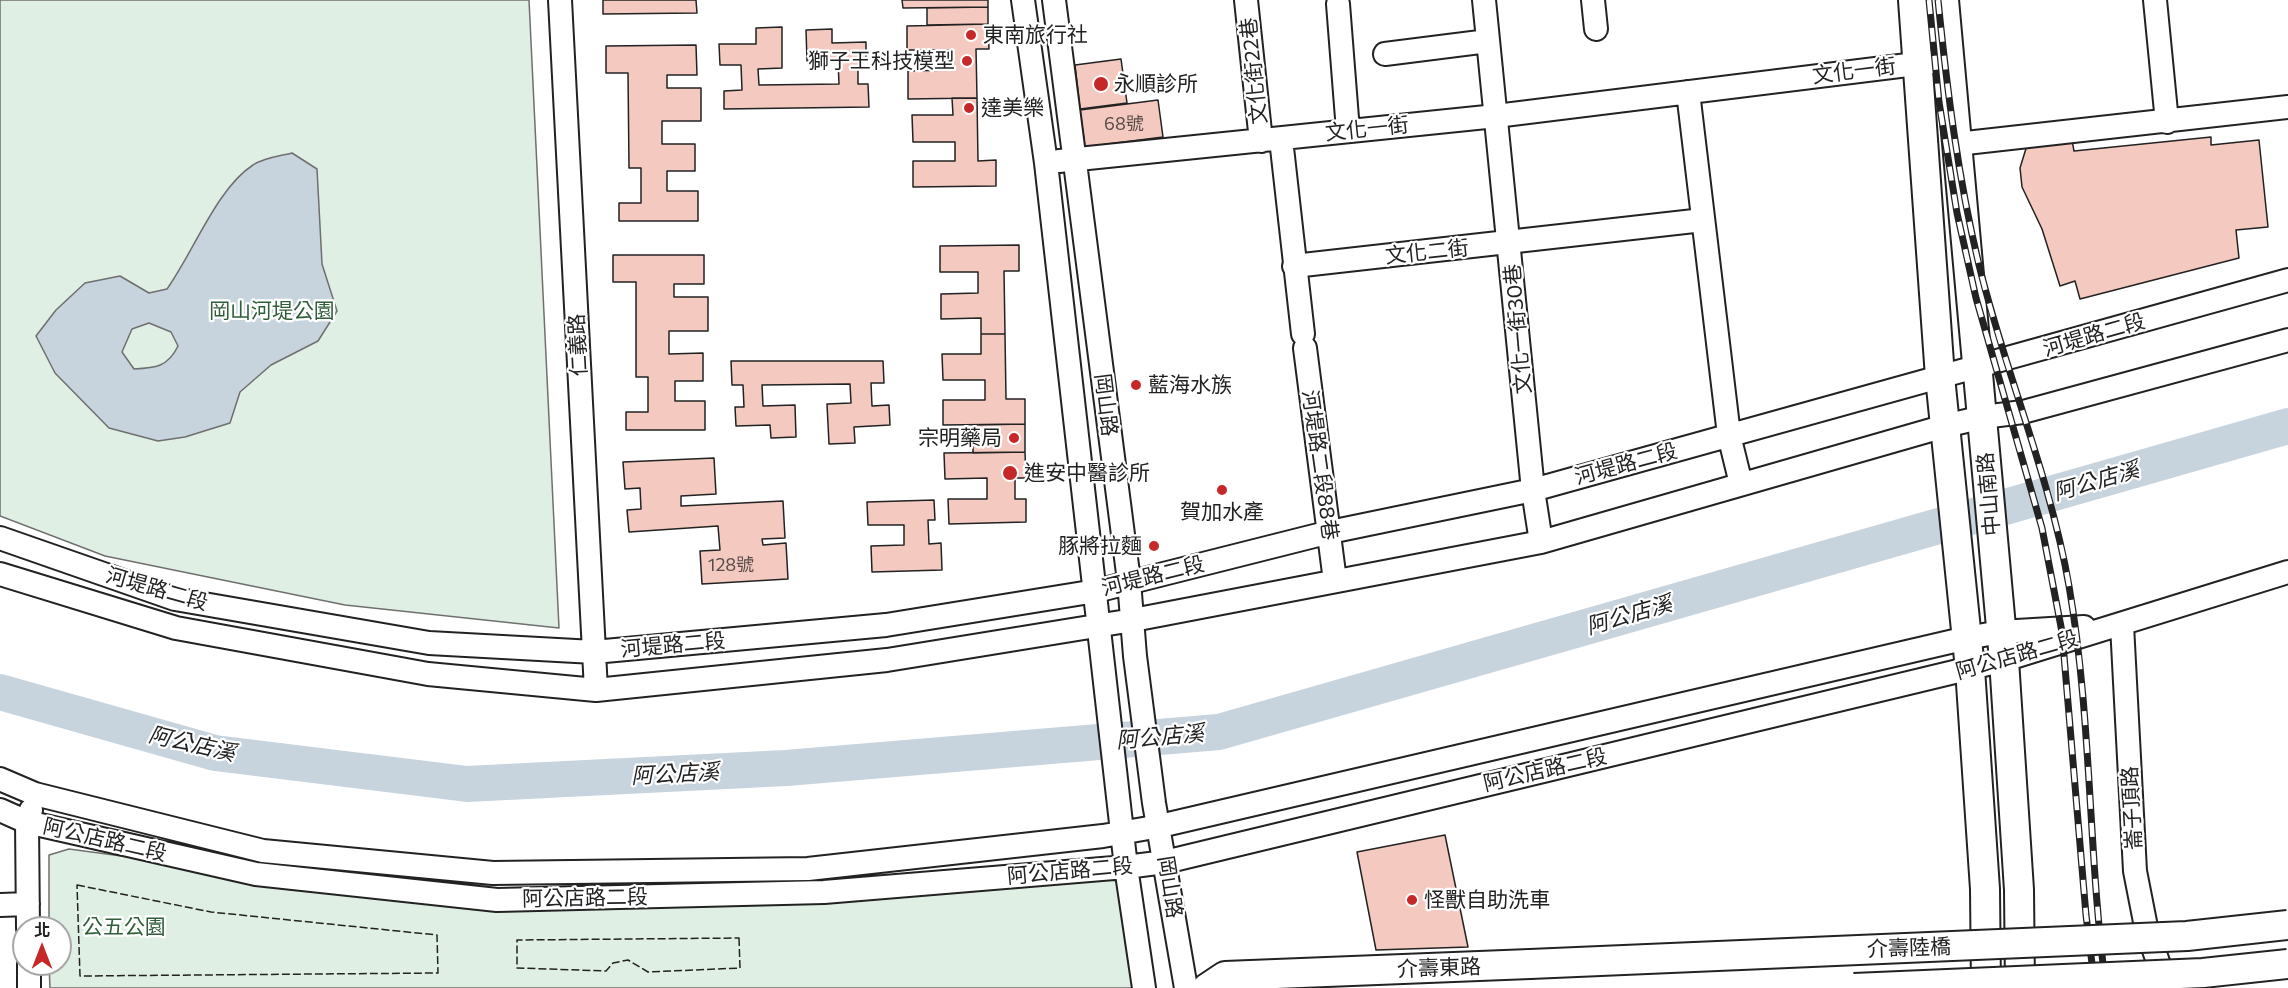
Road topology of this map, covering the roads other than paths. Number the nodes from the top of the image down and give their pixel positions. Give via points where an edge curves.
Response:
1 (560, 0) edge
2 (1023, 0) edge
3 (1054, 0) edge
4 (1246, 0) edge
5 (1484, 0) edge
6 (1593, 0) edge
7 (1912, 0) edge
8 (1944, 0) edge
9 (2155, 0) edge
10 (1338, 4) dead end
11 (1596, 29) dead end
12 (1488, 41) junction
13 (1385, 54) dead end
14 (1948, 60) junction
15 (1918, 63) junction
16 (1688, 92) junction
17 (2288, 107) edge
18 (1496, 116) junction
19 (2167, 122) junction
20 (1348, 131) junction
21 (1271, 140) junction
22 (1957, 144) junction
23 (1074, 159) junction
24 (1046, 163) junction
25 (1704, 220) junction
26 (1509, 243) junction
27 (1294, 266) junction
28 (2288, 280) edge
29 (2288, 340) edge
30 (1978, 367) junction
31 (1940, 377) junction
32 (1983, 417) junction
33 (1729, 435) junction
34 (1946, 439) junction
35 (1741, 484) junction
36 (1533, 490) junction
37 (1330, 532) junction
38 (0, 538) edge
39 (1541, 542) junction
40 (2288, 572) edge
41 (0, 574) edge
42 (1129, 581) junction
43 (1335, 581) junction
44 (1096, 591) junction
45 (1133, 620) junction
46 (1098, 625) junction
47 (2122, 625) junction
48 (2000, 626) junction
49 (1967, 632) junction
50 (594, 652) junction
51 (2004, 660) junction
52 (1970, 669) junction
53 (596, 690) junction
54 (0, 779) edge
55 (35, 794) junction
56 (1, 811) edge
57 (27, 822) junction
58 (1160, 826) junction
59 (1123, 833) junction
60 (1165, 861) junction
61 (1126, 867) junction
62 (28, 904) junction
63 (0, 905) edge
64 (28, 916) edge
65 (2288, 925) edge
66 (1530, 964) joint
67 (2288, 964) edge
68 (1144, 988) edge
69 (1186, 988) edge
70 (1207, 988) edge
71 (1854, 988) edge
72 (1986, 988) edge
73 (2020, 988) edge
74 (2166, 988) edge

1 - 50 street, 仁義路
2 - 24 street, 岡山路
3 - 23 street, 岡山路
4 - 21 street, 文化街22巷
5 - 12 street, 文化一街30巷
6 - 11 street
7 - 15 main road, 中山南路
8 - 14 main road, 中山南路
9 - 19 street
10 - 20 street
12 - 13 street
12 - 18 street, 文化一街30巷
14 - 15 street, 文化一街
14 - 22 main road, 中山南路
15 - 16 street, 文化一街
15 - 31 main road, 中山南路
16 - 18 street, 文化一街
16 - 25 street
17 - 19 street
18 - 20 street, 文化一街
18 - 26 street, 文化一街30巷
19 - 22 street
20 - 21 street, 文化一街
21 - 23 street, 文化一街
21 - 27 street, 文化街22巷
22 - 30 main road, 中山南路
23 - 24 street, 文化一街
23 - 42 street, 岡山路
24 - 44 street, 岡山路
25 - 26 street, 文化二街
25 - 33 street
26 - 27 street, 文化二街
26 - 36 street, 文化一街30巷
27 - 37 street, 河堤路二段88巷
28 - 30 street, 河堤路二段
29 - 32 street, 河堤路二段 via 2023,412
30 - 31 street, 河堤路二段
30 - 32 main road, 中山南路
31 - 33 street, 河堤路二段
31 - 34 main road, 中山南路
32 - 34 street, 河堤路二段
32 - 48 main road, 中山南路
33 - 35 street
33 - 36 street, 河堤路二段
34 - 35 street, 河堤路二段
34 - 49 main road, 中山南路
35 - 39 street, 河堤路二段
36 - 37 street, 河堤路二段
36 - 39 street, 文化一街30巷
37 - 42 street, 河堤路二段
37 - 43 street, 河堤路二段88巷
38 - 50 street, 河堤路二段 via 175,599 429,643
39 - 43 street, 河堤路二段
40 - 47 street, 阿公店路二段
41 - 53 street, 河堤路二段 via 177,628 428,674
42 - 44 street, 河堤路二段
42 - 45 street, 岡山路
43 - 45 street, 河堤路二段
44 - 46 street, 岡山路
44 - 50 street, 河堤路二段 via 886,625
45 - 46 street, 河堤路二段
45 - 58 street, 岡山路
46 - 53 street, 河堤路二段 via 886,660
46 - 59 street, 岡山路
47 - 48 street, 阿公店路二段
47 - 51 street, 阿公店路二段
47 - 74 street, 崙子頂路 via 2135,871 2146,927
48 - 49 street, 阿公店路二段
48 - 51 main road, 中山南路
49 - 52 main road, 中山南路
49 - 58 street, 阿公店路二段
50 - 53 street, 仁義路
51 - 52 street, 阿公店路二段
51 - 73 main road, 中山南路 via 2019,890
52 - 60 street, 阿公店路二段
52 - 72 main road, 中山南路 via 1985,889
54 - 55 street, 阿公店路二段
55 - 57 street
55 - 59 street, 阿公店路二段 via 263,851 493,873 807,869
56 - 57 street, 阿公店路二段
57 - 61 street, 阿公店路二段 via 256,874 497,900 824,892
57 - 62 street
58 - 59 street, 阿公店路二段
58 - 60 street, 岡山路
59 - 61 street, 岡山路
60 - 61 street, 阿公店路二段
60 - 69 street, 岡山路
61 - 68 street, 岡山路
62 - 63 street
62 - 64 street
65 - 66 main road, 介壽陸橋, bridge via 2187,936
66 - 70 main road, 介壽東路 via 1225,976
67 - 71 main road, 介壽陸橋, bridge via 2203,973

